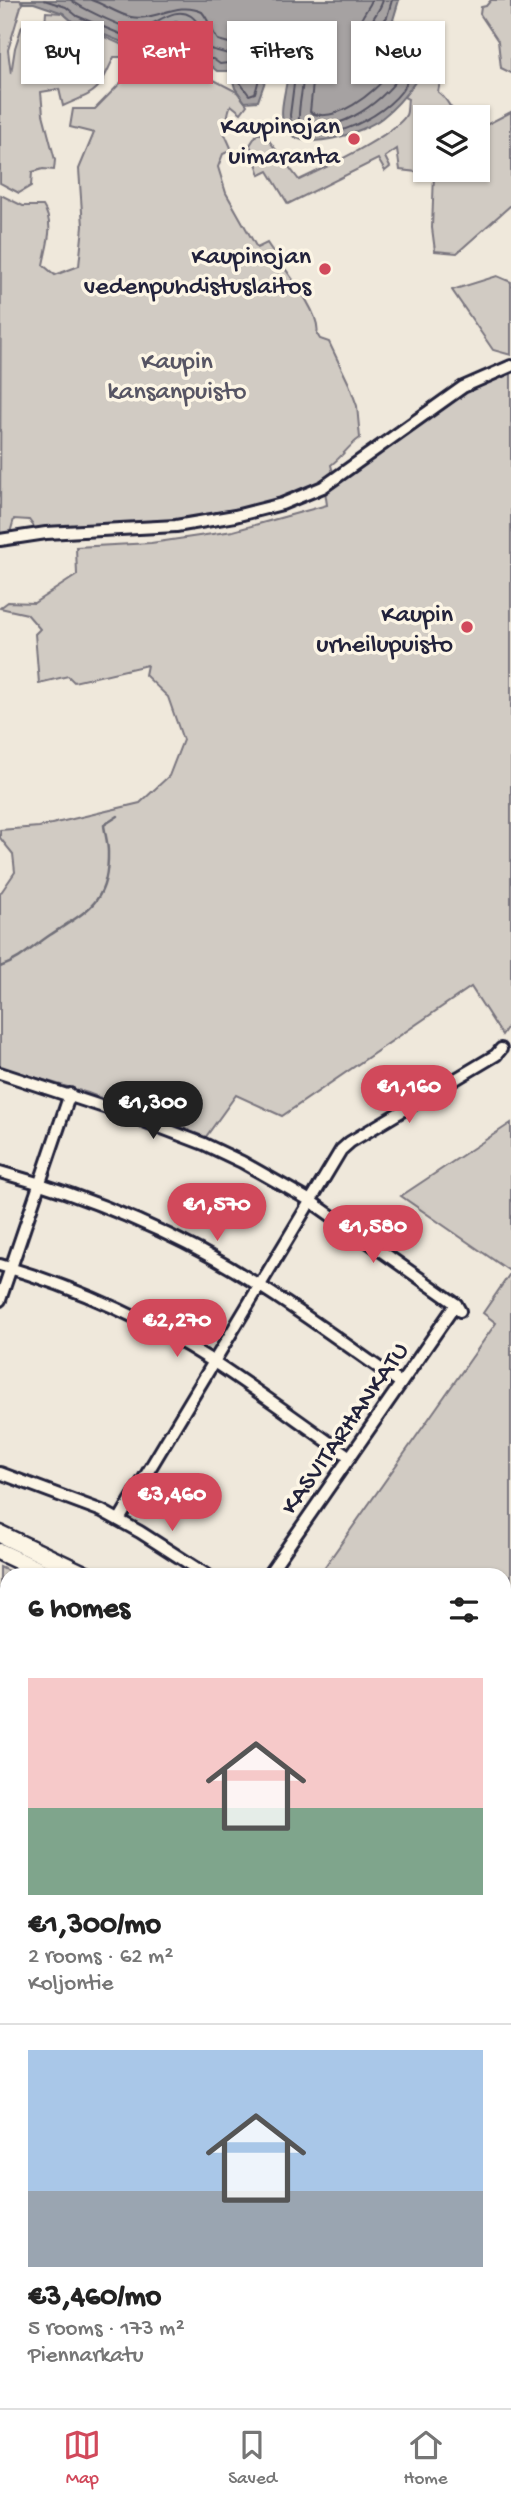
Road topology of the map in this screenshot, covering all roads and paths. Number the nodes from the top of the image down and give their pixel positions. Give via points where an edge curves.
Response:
1 (511, 366) edge
2 (0, 540) edge
3 (501, 1049) dead end
4 (0, 1073) edge
5 (70, 1094) junction
6 (0, 1172) edge
7 (39, 1185) junction
8 (309, 1200) junction
9 (5, 1267) edge
10 (260, 1285) junction
11 (0, 1300) edge
12 (213, 1362) junction
13 (401, 1383) junction
14 (350, 1457) junction
15 (0, 1474) edge
16 (120, 1520) junction
17 (0, 1534) edge
18 (0, 1552) edge
19 (34, 1568) edge
20 (71, 1568) edge
21 (196, 1568) edge
22 (273, 1568) edge

1 - 2 street via 463,387 308,494 235,516 161,528 46,533
3 - 8 street via 350,1142 336,1155
4 - 5 street
5 - 7 street
5 - 8 street via 204,1144
6 - 7 street
7 - 9 street
7 - 10 street via 170,1236
8 - 10 street
8 - 13 street, KASVITARHANKATU via 458,1308
9 - 11 street
9 - 12 street via 115,1309
10 - 12 street
10 - 13 street
12 - 14 street
12 - 16 street
13 - 14 street, KASVITARHANKATU
14 - 22 street, KASVITARHANKATU
15 - 16 street
16 - 21 street
17 - 20 highway
18 - 19 highway

